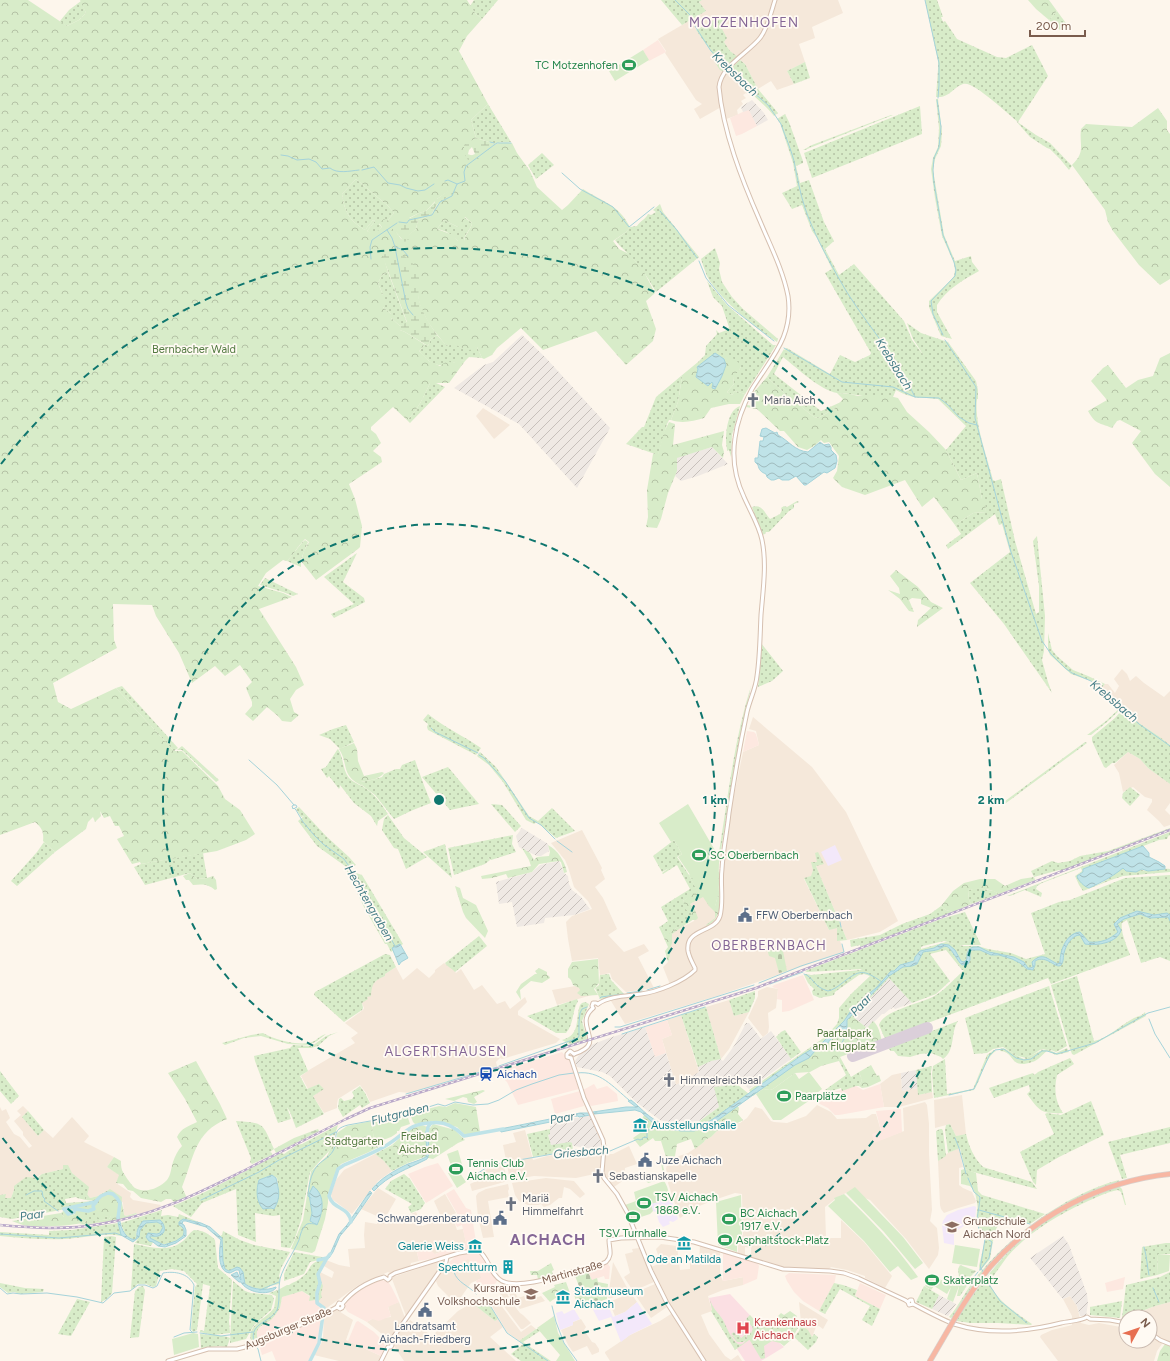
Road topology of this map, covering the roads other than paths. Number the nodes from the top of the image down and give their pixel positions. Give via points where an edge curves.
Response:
1 (775, 0) edge
2 (598, 1004) junction
3 (596, 1008) junction
4 (574, 1054) junction
5 (571, 1058) junction
6 (1170, 1174) edge
7 (638, 1238) junction
8 (481, 1252) joint
9 (446, 1257) junction
10 (1118, 1322) edge
11 (1158, 1338) edge
12 (1170, 1344) edge
13 (168, 1361) edge
14 (381, 1361) edge
15 (704, 1361) edge
16 (930, 1361) edge

1 - 2 main road via 761,36 721,77 719,87 745,187 781,272 788,304 787,324 780,347 744,405 734,442 736,477 759,529 765,562 758,676 744,727 730,806 721,871 720,918 689,940 688,951 695,970 658,990 607,999
2 - 3 main road
2 - 3 main road via 593,1003 592,1006
3 - 4 main road via 588,1014 585,1021 590,1035 589,1044
4 - 5 main road
4 - 5 main road via 570,1051 567,1053 567,1058
5 - 7 main road via 584,1098 601,1134 604,1148 604,1178 619,1198
6 - 16 highway, bridge via 1134,1180 1096,1193 1044,1220 1012,1245 991,1266 970,1294
7 - 8 main road, Martinstraße via 609,1240 611,1255 606,1262 529,1283 500,1281
7 - 10 main road via 694,1242 783,1269 844,1273 908,1302 911,1306 913,1304 964,1326 989,1331 1029,1330 1085,1320
7 - 15 main road via 666,1301
8 - 9 main road, Augsburger Straße via 474,1250
9 - 13 main road, Augsburger Straße via 390,1276 388,1280 384,1277 371,1281 355,1290 342,1304 342,1308 337,1307 252,1345 237,1349 208,1349
9 - 14 main road via 444,1265 391,1342 392,1346 388,1347
11 - 12 main road

